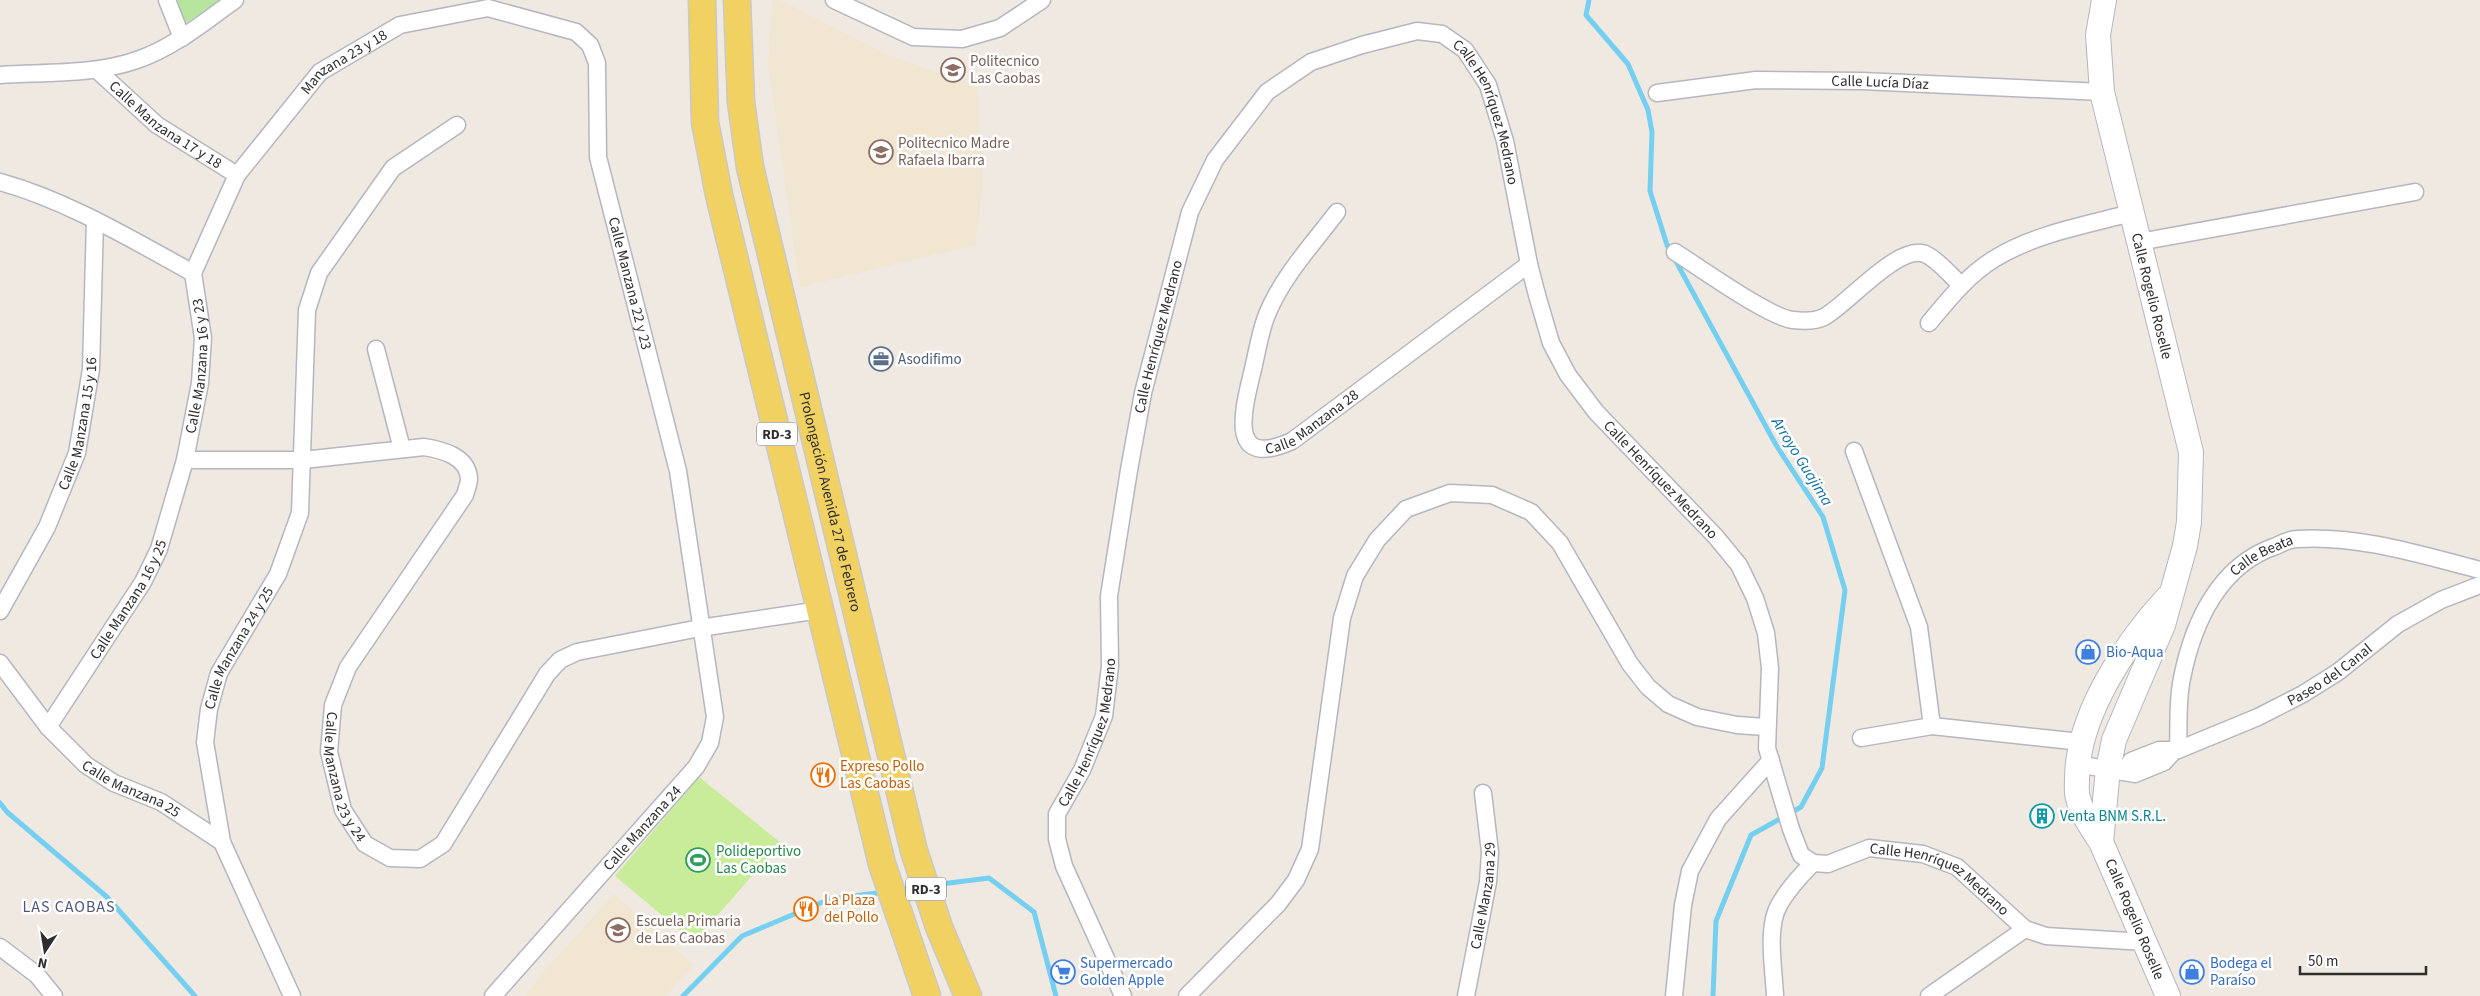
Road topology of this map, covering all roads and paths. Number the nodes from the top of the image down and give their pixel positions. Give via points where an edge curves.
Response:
1 (168, 0) edge
2 (235, 0) edge
3 (702, 0) edge
4 (738, 0) edge
5 (834, 0) edge
6 (1042, 0) edge
7 (2104, 0) edge
8 (487, 4) edge
9 (182, 38) junction
10 (98, 70) junction
11 (0, 74) edge
12 (2102, 92) junction
13 (1657, 93) dead end
14 (457, 126) dead end
15 (237, 175) junction
16 (0, 182) edge
17 (2415, 192) dead end
18 (1337, 212) dead end
19 (2131, 213) junction
20 (95, 220) junction
21 (2139, 242) junction
22 (1675, 252) dead end
23 (1529, 264) junction
24 (193, 272) junction
25 (1961, 285) junction
26 (1929, 323) dead end
27 (376, 349) dead end
28 (402, 449) junction
29 (1854, 451) dead end
30 (185, 460) junction
31 (303, 460) junction
32 (2480, 570) edge
33 (2480, 585) edge
34 (2172, 592) junction
35 (820, 610) junction
36 (0, 611) edge
37 (700, 628) junction
38 (0, 663) edge
39 (1932, 726) junction
40 (48, 727) junction
41 (1766, 727) junction
42 (1861, 738) dead end
43 (2176, 751) junction
44 (2079, 753) junction
45 (1771, 760) junction
46 (2116, 770) junction
47 (1483, 794) dead end
48 (222, 842) junction
49 (2102, 842) junction
50 (1813, 863) junction
51 (2025, 929) junction
52 (2145, 942) junction
53 (0, 947) edge
54 (54, 996) edge
55 (292, 996) edge
56 (494, 996) edge
57 (927, 996) edge
58 (968, 996) edge
59 (1123, 996) edge
60 (1187, 996) edge
61 (1466, 996) edge
62 (1674, 996) edge
63 (1775, 996) edge
64 (1929, 996) edge
65 (2168, 996) edge

1 - 9 street
2 - 9 street
3 - 35 main road, RD-3 via 704,122
4 - 58 main road, Prolongación Avenida 27 de Febrero / RD-3 via 741,102 750,167 914,851 938,927
5 - 6 street via 913,37 962,39 1000,28
7 - 12 street, Calle Rogelio Roselle via 2098,35
8 - 15 street, Manzana 23 y 18 via 400,25 320,72
8 - 37 street, Calle Manzana 22 y 23 via 576,32 590,45 597,63 598,157 678,472
9 - 10 street via 138,60
10 - 11 street
10 - 15 street, Calle Manzana 17 y 18 via 157,125
12 - 13 street, Calle Lucía Díaz via 1862,81 1756,80
12 - 19 street, Calle Rogelio Roselle
14 - 31 street, Calle Manzana 24 y 25 via 393,168 319,273 307,310
15 - 24 street, Manzana 23 y 18
16 - 20 street
17 - 21 street
18 - 23 street, Calle Manzana 28 via 1286,280 1266,317 1243,413 1242,430 1248,442 1261,449 1276,448 1292,441
19 - 21 street, Calle Rogelio Roselle
19 - 25 street via 2037,239 1994,259
20 - 24 street
20 - 36 street, Calle Manzana 15 y 16 via 91,369 77,453 47,527
21 - 34 street, Calle Rogelio Roselle via 2191,452 2189,522
22 - 25 street via 1772,313 1792,320 1824,317 1857,289 1907,254 1917,251 1927,255
23 - 41 street, Calle Henríquez Medrano via 1551,343 1568,375 1596,412 1739,565 1755,598 1766,633 1770,668
23 - 59 street, Calle Henríquez Medrano via 1505,141 1488,85 1465,50 1442,34 1417,31 1311,62 1267,92 1215,160 1190,212 1143,393 1109,596 1110,666 1104,716 1082,770 1057,814 1057,839 1064,866
24 - 30 street, Calle Manzana 16 y 23 via 203,338 200,383
25 - 26 street
27 - 28 street
28 - 31 street, Calle Manzana 23 y 24
28 - 37 street, Calle Manzana 23 y 24 via 424,447 443,450 462,462 469,479 465,495 348,667 333,705 329,752 343,810 366,844 390,858 420,858 444,844 548,674 560,660 578,652
29 - 39 street via 1919,627
30 - 31 street, Calle Manzana 23 y 24
30 - 40 street, Calle Manzana 16 y 25 via 159,549 143,582
31 - 48 street, Calle Manzana 24 y 25 via 300,514 278,574 219,673 209,709 205,742
32 - 43 street, Calle Beata via 2411,552 2335,539 2295,539 2257,552 2229,574 2213,595 2193,638 2181,680
33 - 43 street, Paseo del Canal via 2441,600 2398,624 2338,672 2303,694 2258,718
34 - 44 street, Calle Rogelio Roselle via 2149,617 2123,654 2095,707
34 - 46 street, Calle Rogelio Roselle via 2163,625 2114,740
35 - 37 street, Calle Manzana 23 y 24
35 - 57 main road, RD-3 via 882,864
37 - 56 street, Calle Manzana 24 via 715,717 710,743 696,767
38 - 40 street, Calle Manzana 25
39 - 42 street
39 - 44 street
40 - 48 street, Calle Manzana 25 via 86,765 114,784 161,802
41 - 45 street, Calle Henríquez Medrano
41 - 60 street via 1697,717 1668,704 1648,687 1630,664 1560,543 1531,512 1492,495 1450,493 1406,509 1378,540 1355,576 1342,618 1310,849 1296,880 1278,904
43 - 46 street, Paseo del Canal via 2159,750
44 - 46 street
44 - 49 street, Calle Rogelio Roselle via 2077,797 2086,821
45 - 50 street, Calle Henríquez Medrano via 1801,855
45 - 62 street via 1718,819 1690,872 1683,905
46 - 49 street, Calle Rogelio Roselle
47 - 61 street, Calle Manzana 29 via 1490,852 1488,882
48 - 55 street
49 - 52 street, Calle Rogelio Roselle
50 - 51 street, Calle Henríquez Medrano via 1828,864 1869,848 1923,854 1957,867
50 - 63 street via 1794,882 1778,906 1772,939
51 - 52 street, Calle Henríquez Medrano via 2046,936
51 - 64 street
52 - 65 street, Calle Rogelio Roselle
53 - 54 street via 37,975

